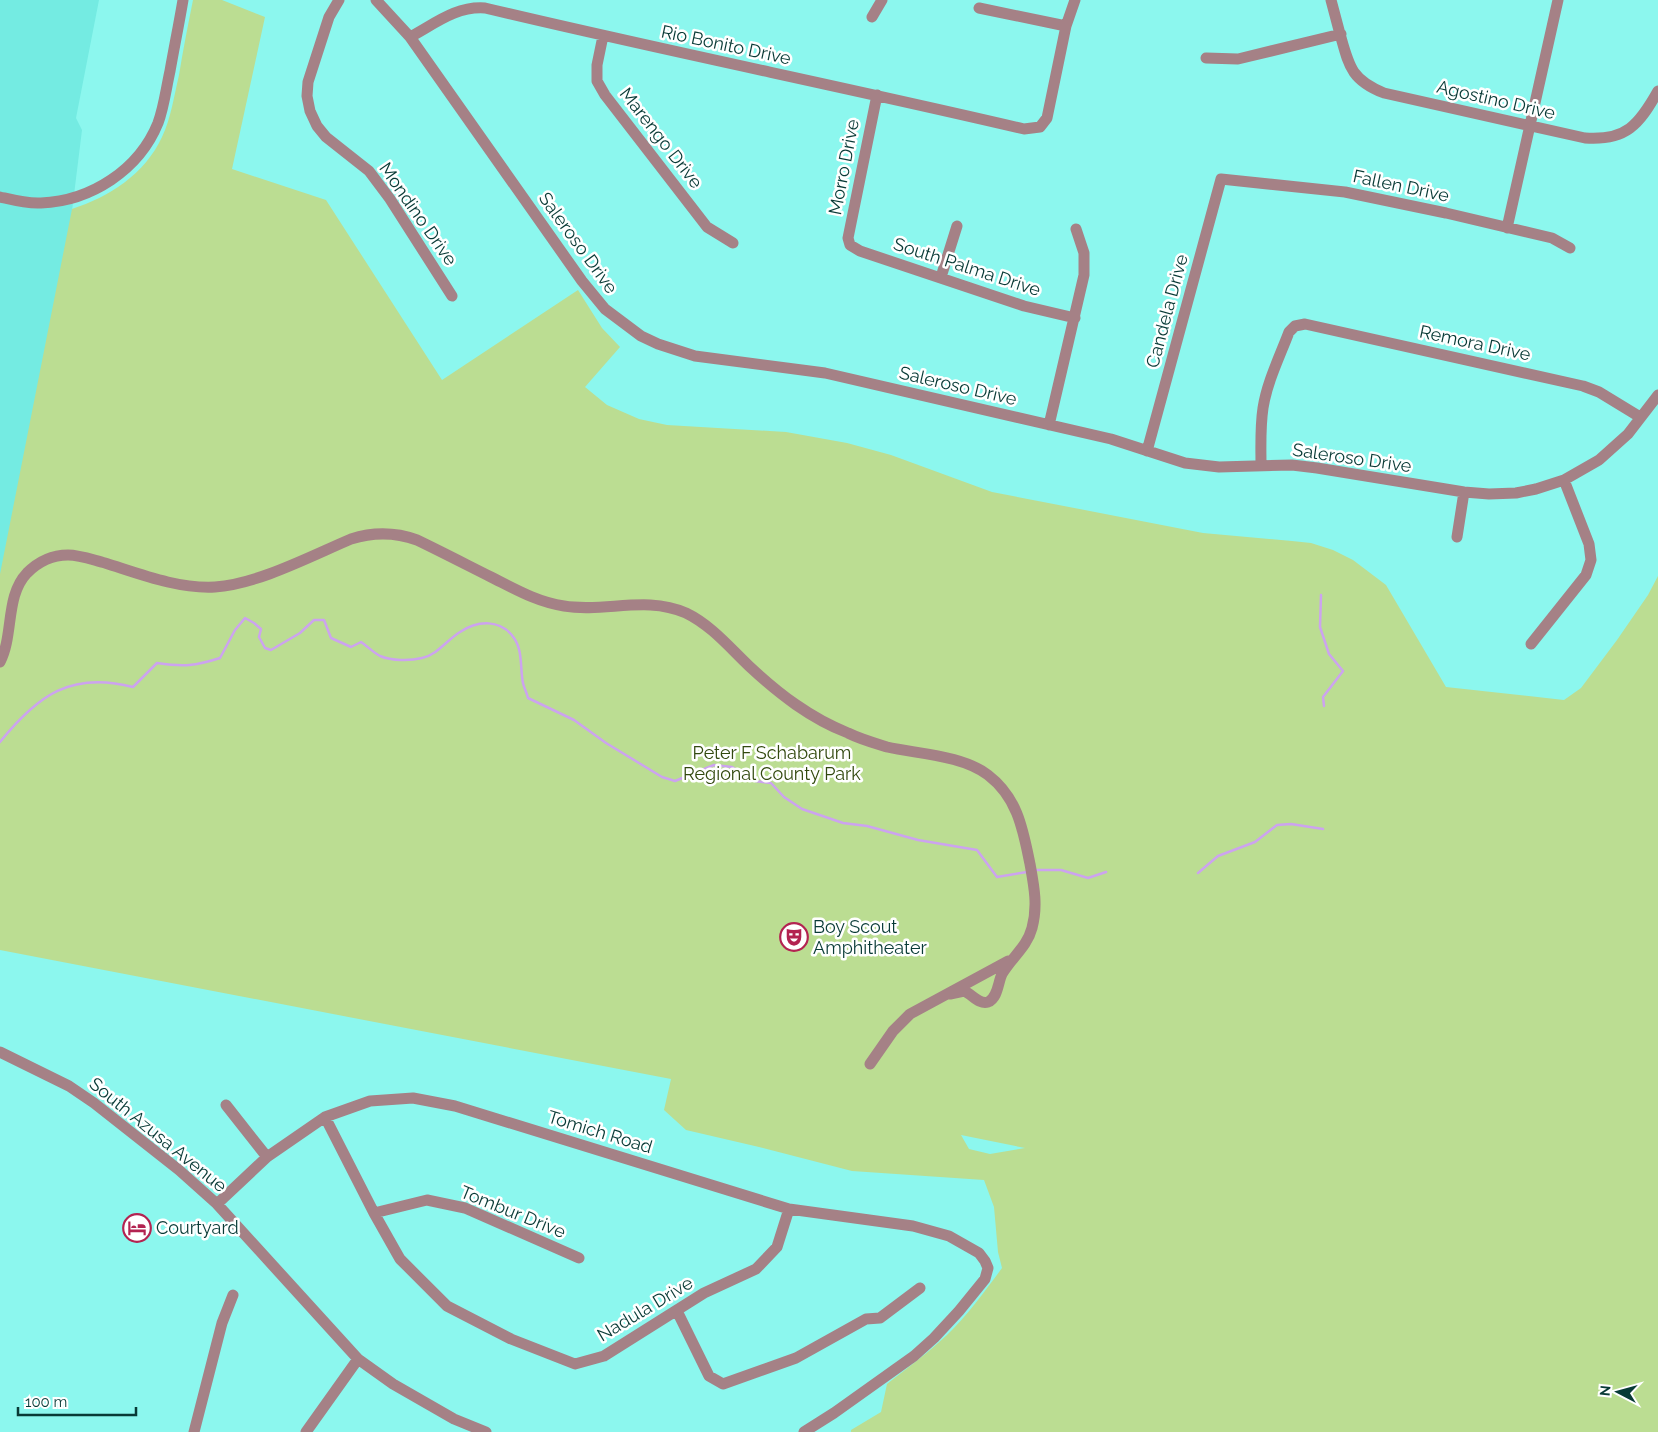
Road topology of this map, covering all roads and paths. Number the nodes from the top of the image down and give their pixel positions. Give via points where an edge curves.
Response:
1 (183, 0) edge
2 (339, 0) edge
3 (376, 0) edge
4 (882, 0) edge
5 (1074, 0) edge
6 (1331, 0) edge
7 (1558, 0) edge
8 (979, 8) dead end
9 (872, 17) dead end
10 (1066, 26) junction
11 (1341, 34) junction
12 (603, 36) junction
13 (410, 37) junction
14 (1206, 58) dead end
15 (1658, 91) edge
16 (877, 95) junction
17 (1530, 126) junction
18 (1221, 179) joint
19 (0, 197) edge
20 (957, 226) dead end
21 (1507, 228) junction
22 (1076, 229) dead end
23 (733, 243) dead end
24 (850, 245) joint
25 (1570, 248) dead end
26 (941, 277) junction
27 (452, 296) dead end
28 (1075, 318) junction
29 (1658, 395) edge
30 (1640, 417) junction
31 (1050, 425) junction
32 (1147, 452) junction
33 (1261, 466) junction
34 (1564, 480) junction
35 (1464, 492) junction
36 (1457, 537) dead end
37 (1531, 644) dead end
38 (0, 662) edge
39 (1014, 958) junction
40 (950, 994) junction
41 (0, 1052) edge
42 (870, 1064) dead end
43 (226, 1105) dead end
44 (325, 1117) junction
45 (267, 1158) junction
46 (217, 1204) junction
47 (789, 1209) junction
48 (374, 1213) junction
49 (579, 1258) dead end
50 (920, 1288) dead end
51 (233, 1295) dead end
52 (677, 1311) junction
53 (358, 1359) junction
54 (194, 1432) edge
55 (306, 1432) edge
56 (486, 1432) edge
57 (804, 1432) edge

1 - 19 street via 163,107 150,139 130,165 91,192 58,202 22,202
2 - 27 street, Mondino Drive via 329,17 308,82 310,111 326,137 369,171
3 - 13 street, Saleroso Drive
4 - 9 street
5 - 10 street
6 - 11 street, Agostino Drive
7 - 17 street
8 - 10 street
10 - 16 street, Rio Bonito Drive via 1047,118 1040,127 1024,129
11 - 14 street via 1238,59
11 - 17 street, Agostino Drive via 1347,61 1362,82 1372,88
12 - 13 street, Rio Bonito Drive via 486,8 474,8 460,10
12 - 16 street, Rio Bonito Drive
12 - 23 street, Marengo Drive via 597,81 605,95 707,227
13 - 31 street, Saleroso Drive via 582,282 606,309 641,336 696,356 825,373
15 - 17 street, Agostino Drive via 1638,122 1615,136 1585,138
16 - 24 street, Morro Drive via 848,238
17 - 21 street
18 - 21 street, Fallen Drive via 1345,192
18 - 32 street, Candela Drive
20 - 26 street
21 - 25 street, Fallen Drive via 1552,238
22 - 28 street via 1084,253 1084,276
24 - 26 street, South Palma Drive
26 - 28 street, South Palma Drive via 1024,306
28 - 31 street
29 - 30 street, Saleroso Drive
30 - 33 street, Remora Drive via 1583,386 1305,324 1295,326 1289,332 1263,406
30 - 34 street, Saleroso Drive via 1628,434 1599,460
31 - 32 street, Saleroso Drive via 1110,439
32 - 33 street, Saleroso Drive via 1203,466
33 - 35 street, Saleroso Drive via 1317,468
34 - 35 street, Saleroso Drive via 1516,493
34 - 37 street via 1589,544 1591,560 1586,575
35 - 36 street
38 - 39 street via 18,586 32,568 53,557 70,555 178,584 216,587 260,578 351,539 386,533 408,536 549,603 585,608 650,604 672,609 696,618 780,694 828,724 886,746 958,762 987,774 1003,790 1024,831 1036,901 1032,930
39 - 40 street
39 - 40 street via 988,1002 977,1000 964,991
40 - 42 street via 904,1019
41 - 46 street, South Azusa Avenue via 69,1086 94,1103
43 - 45 street
44 - 45 street, Tomich Road
44 - 47 street, Tomich Road via 370,1101 413,1098 455,1106
44 - 48 street, Nadula Drive
45 - 46 street, Tomich Road
46 - 53 street, South Azusa Avenue
47 - 52 street, Nadula Drive via 777,1247 756,1269
47 - 57 street, Tomich Road via 913,1226 949,1236 979,1253 988,1268 985,1279 934,1338
48 - 49 street, Tombur Drive via 427,1200 465,1208
48 - 52 street, Nadula Drive via 400,1259 447,1306 510,1339 575,1364 604,1356
50 - 52 street via 880,1318 866,1319 796,1358 723,1384 709,1376
51 - 54 street via 222,1323
53 - 55 street
53 - 56 street, South Azusa Avenue via 454,1419

